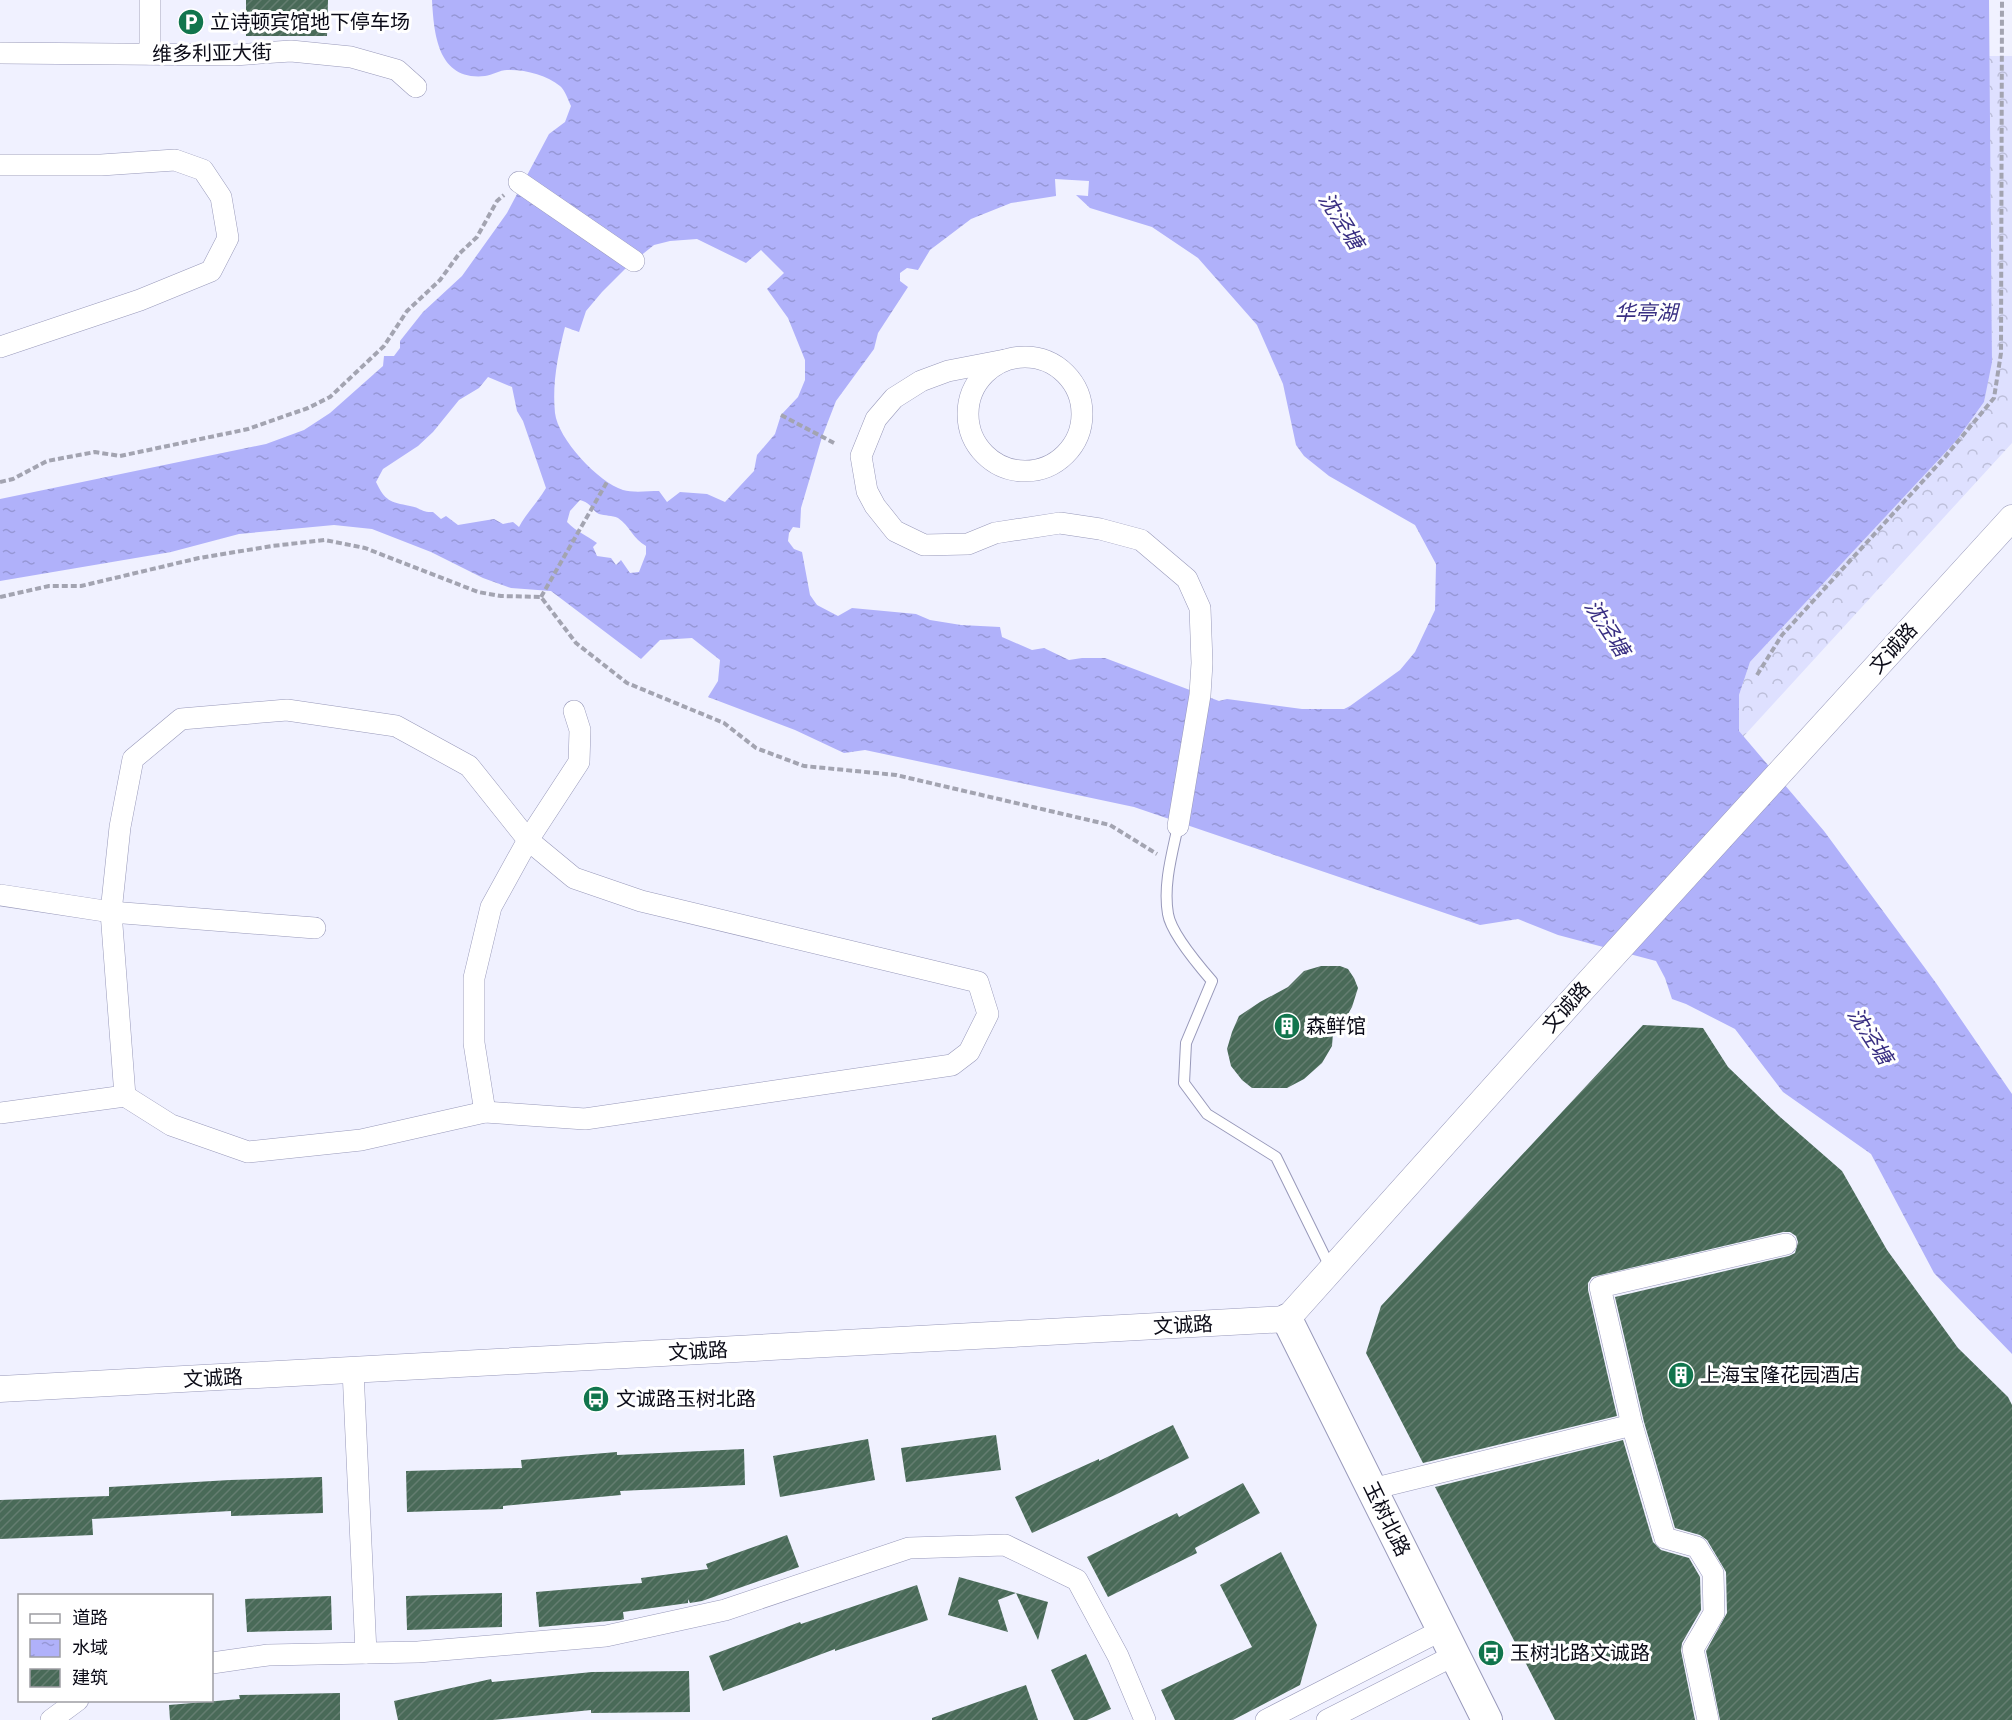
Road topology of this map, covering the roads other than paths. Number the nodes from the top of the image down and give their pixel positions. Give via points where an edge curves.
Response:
1 (150, 0) edge
2 (0, 53) edge
3 (150, 54) junction
4 (416, 87) dead end
5 (0, 165) edge
6 (519, 182) road end
7 (634, 261) dead end
8 (0, 347) edge
9 (1005, 360) junction
10 (2012, 518) edge
11 (574, 711) dead end
12 (1178, 826) joint
13 (528, 840) junction
14 (0, 895) edge
15 (111, 912) junction
16 (315, 928) dead end
17 (125, 1096) junction
18 (485, 1112) junction
19 (0, 1113) edge
20 (1785, 1244) dead end
21 (1331, 1269) junction
22 (1287, 1319) junction
23 (353, 1370) junction
24 (0, 1389) edge
25 (1632, 1425) junction
26 (1372, 1489) junction
27 (1448, 1643) junction
28 (366, 1653) junction
29 (213, 1663) edge
30 (77, 1702) edge
31 (51, 1720) edge
32 (1145, 1720) edge
33 (1266, 1720) edge
34 (1327, 1720) edge
35 (1487, 1720) edge
36 (1708, 1720) edge

1 - 3 street
2 - 3 street, 维多利亚大街
3 - 4 street, 维多利亚大街 via 291,51 351,57 397,70
5 - 8 street via 176,160 203,170 221,197 228,238 211,271 140,300
6 - 7 street
9 - 9 street via 1023,357 1050,363 1071,380 1080,397 1079,433 1056,462 1039,470 1001,466 973,440 968,421 972,393 988,370
9 - 12 street via 948,371 921,381 894,399 876,419 861,456 867,491 895,531 924,545 968,544 995,533 1060,523 1141,540 1187,579 1200,608 1202,663
10 - 21 street, 文诚路
11 - 13 street via 580,730 579,762
12 - 21 lane via 1167,880 1168,916 1186,950 1212,981 1186,1043 1184,1083 1207,1114 1276,1157
13 - 15 street via 469,766 396,726 287,710 181,719 133,759 120,827
13 - 18 street via 491,908 474,978 474,1043
13 - 18 street via 574,878 641,901 978,982 988,1014 969,1052 952,1065 585,1119
14 - 15 street
15 - 16 street
15 - 17 street
17 - 18 street via 171,1125 248,1152 361,1140
17 - 19 street
20 - 25 street via 1600,1287
21 - 22 street, 文诚路
22 - 23 street, 文诚路
22 - 26 main road, 玉树北路
23 - 24 street, 文诚路
23 - 28 street
25 - 26 street
25 - 36 street via 1665,1538 1697,1547 1713,1574 1714,1613 1694,1648
26 - 27 main road, 玉树北路
27 - 33 street
27 - 34 street
27 - 35 main road, 玉树北路
28 - 29 street via 268,1655
28 - 32 street via 606,1635 725,1610 909,1548 1005,1545 1077,1580 1118,1656
30 - 31 street

